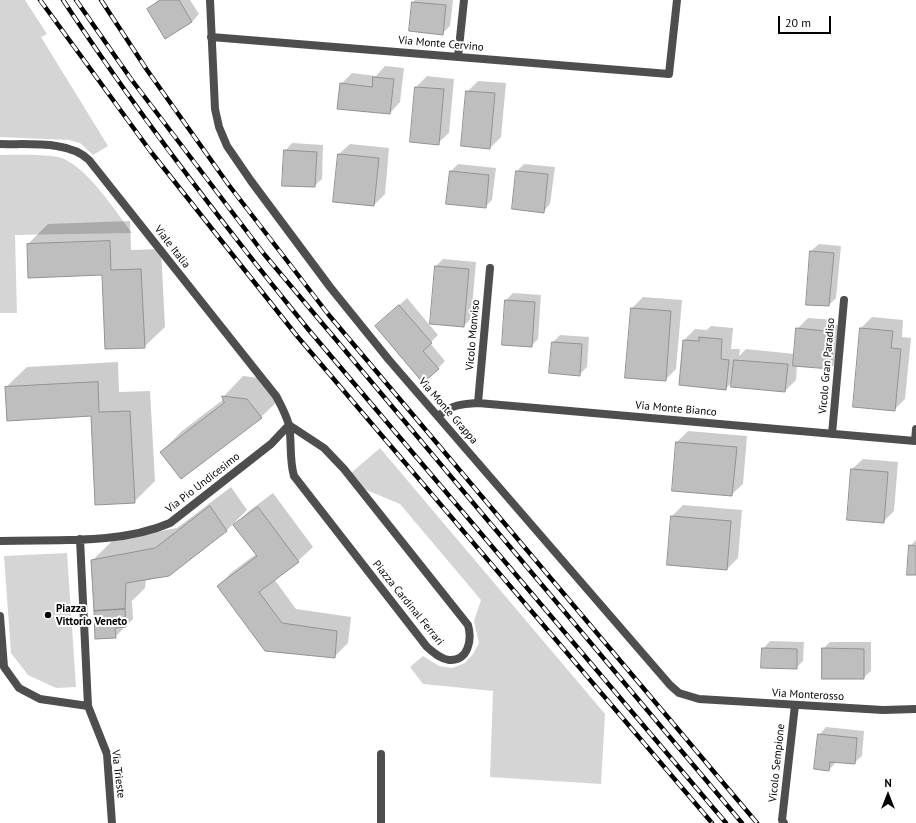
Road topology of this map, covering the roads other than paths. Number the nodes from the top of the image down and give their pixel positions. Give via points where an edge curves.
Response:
1 (210, 0) edge
2 (464, 0) edge
3 (677, 0) edge
4 (211, 37) junction
5 (458, 57) junction
6 (0, 144) edge
7 (490, 268) dead end
8 (844, 300) dead end
9 (478, 403) junction
10 (438, 416) junction
11 (288, 425) junction
12 (916, 429) edge
13 (832, 434) junction
14 (80, 539) junction
15 (0, 540) edge
16 (0, 616) edge
17 (699, 699) joint
18 (795, 705) junction
19 (88, 706) junction
20 (916, 709) edge
21 (381, 754) dead end
22 (112, 823) edge
23 (381, 823) edge
24 (784, 823) edge

1 - 4 street, Via Monte Grappa
2 - 5 street
3 - 5 street, Via Monte Cervino via 669,74
4 - 5 street, Via Monte Cervino
4 - 10 street, Via Monte Grappa via 215,109 227,146 335,293
6 - 11 street, Viale Italia via 65,146 82,152 276,396
7 - 9 street, Vicolo Monviso
8 - 13 street, Vicolo Gran Paradiso
9 - 10 street, Via Monte Bianco via 457,405
9 - 13 street, Via Monte Bianco
10 - 17 street, Via Monte Grappa via 659,675 679,693
11 - 11 street, Piazza Cardinal Ferrari via 294,476 427,647 449,660 460,657 469,648 471,635 468,625 344,469 324,448
11 - 14 street, Via Pio Undicesimo via 271,444 170,523 127,537
12 - 13 street, Via Monte Bianco via 915,441
14 - 15 street, Via Pio Undicesimo
14 - 19 street
16 - 19 street via 4,667 19,688 40,699
17 - 18 street, Via Monterosso
18 - 20 street, Via Monterosso
18 - 24 street, Vicolo Sempione via 782,820
19 - 22 street, Via Trieste via 107,754
21 - 23 street

